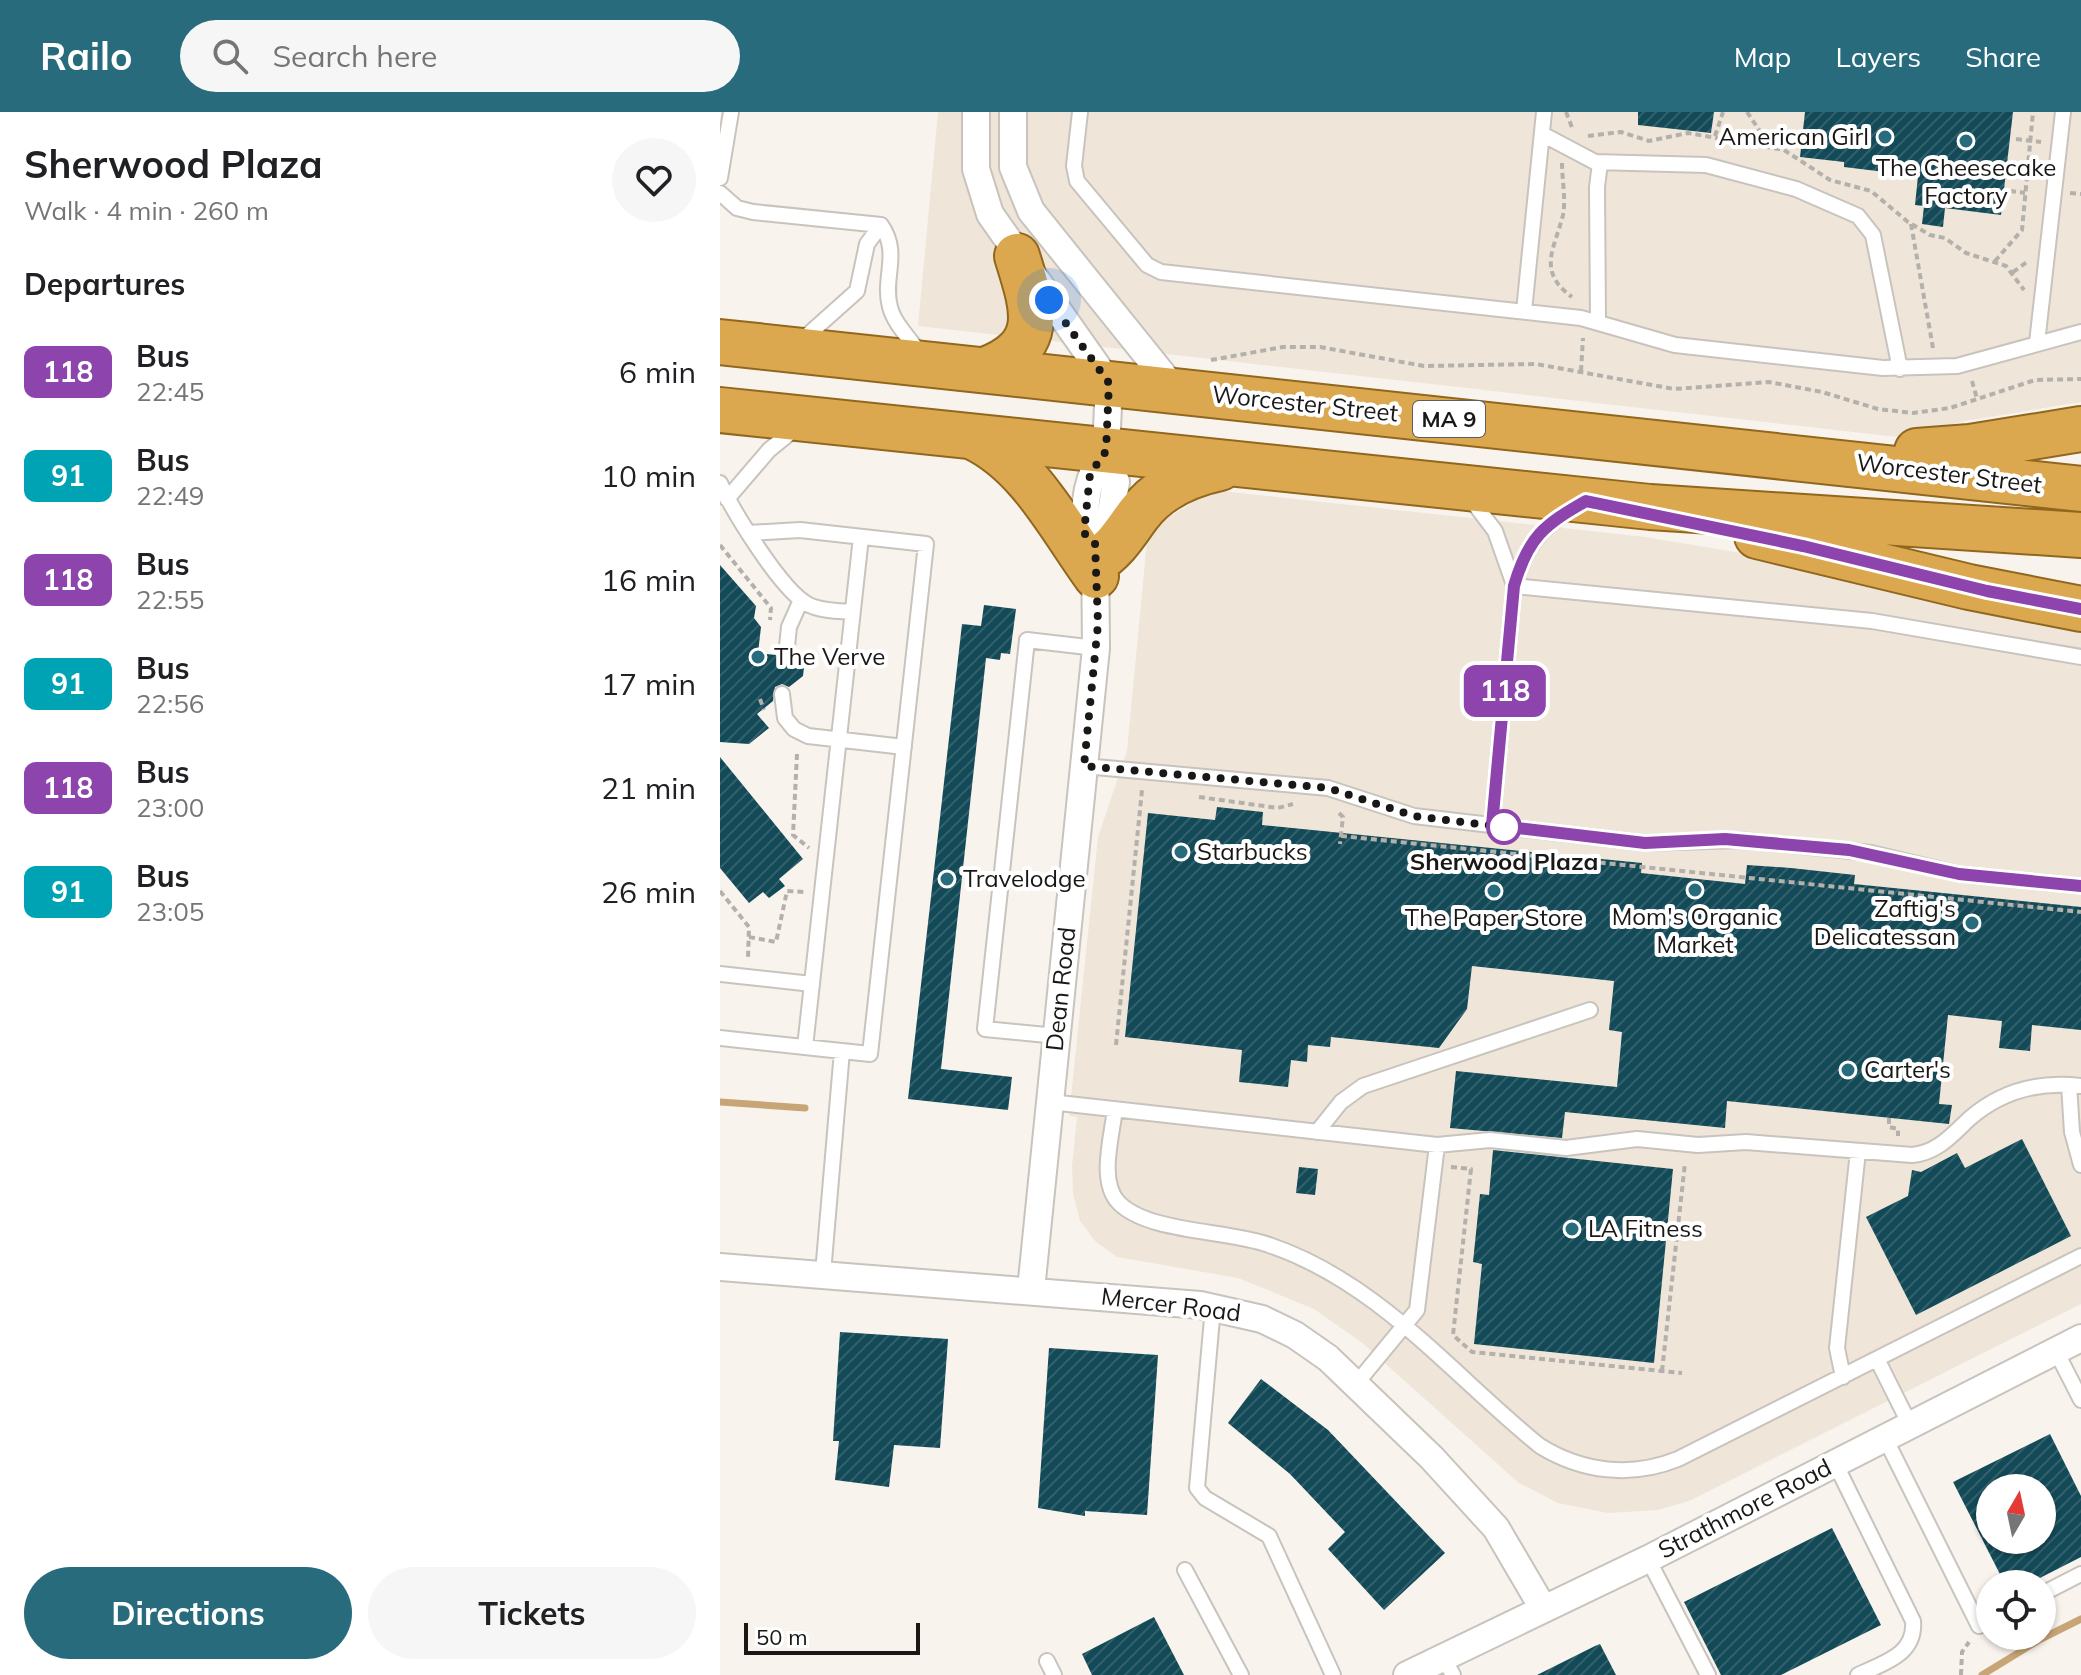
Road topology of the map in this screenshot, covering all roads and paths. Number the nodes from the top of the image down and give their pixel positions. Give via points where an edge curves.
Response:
1 (731, 112) edge
2 (976, 112) edge
3 (1013, 112) edge
4 (1080, 112) edge
5 (1544, 112) edge
6 (1566, 112) edge
7 (1723, 112) edge
8 (1747, 112) edge
9 (2033, 112) edge
10 (2063, 112) edge
11 (1574, 132) dead end
12 (1542, 134) junction
13 (1715, 136) dead end
14 (2016, 139) dead end
15 (2030, 141) junction
16 (2045, 143) dead end
17 (1770, 146) dead end
18 (1562, 161) dead end
19 (1600, 163) junction
20 (720, 178) edge
21 (2041, 190) dead end
22 (2010, 191) dead end
23 (2025, 191) junction
24 (720, 193) edge
25 (1911, 224) dead end
26 (881, 225) junction
27 (1017, 256) junction
28 (1995, 261) dead end
29 (1577, 300) dead end
30 (1524, 311) junction
31 (1598, 321) junction
32 (2081, 332) edge
33 (1584, 333) dead end
34 (720, 342) edge
35 (2037, 343) junction
36 (791, 349) junction
37 (1933, 352) dead end
38 (928, 364) junction
39 (1900, 369) junction
40 (985, 370) junction
41 (1581, 371) junction
42 (1187, 377) junction
43 (2081, 379) edge
44 (1109, 383) junction
45 (720, 410) edge
46 (812, 419) junction
47 (2077, 429) edge
48 (971, 436) junction
49 (1724, 448) junction
50 (1106, 451) junction
51 (1242, 466) junction
52 (720, 483) edge
53 (1459, 489) junction
54 (2081, 489) edge
55 (724, 498) edge
56 (1586, 501) junction
57 (748, 533) junction
58 (2081, 535) edge
59 (861, 537) junction
60 (720, 545) edge
61 (1095, 561) junction
62 (1878, 565) junction
63 (1514, 586) junction
64 (2081, 590) edge
65 (801, 600) junction
66 (2081, 609) edge
67 (852, 612) junction
68 (769, 624) dead end
69 (1096, 648) junction
70 (786, 656) dead end
71 (2081, 657) edge
72 (782, 694) dead end
73 (760, 699) dead end
74 (766, 716) dead end
75 (838, 740) junction
76 (904, 747) junction
77 (790, 748) dead end
78 (1084, 766) junction
79 (1131, 786) dead end
80 (1142, 787) junction
81 (1155, 788) dead end
82 (1192, 792) dead end
83 (1299, 802) dead end
84 (1337, 810) dead end
85 (1492, 825) junction
86 (1341, 836) junction
87 (1340, 844) dead end
88 (810, 850) dead end
89 (806, 879) dead end
90 (2081, 886) edge
91 (720, 891) edge
92 (2081, 912) edge
93 (749, 937) junction
94 (749, 944) dead end
95 (720, 974) edge
96 (812, 984) junction
97 (1590, 1010) dead end
98 (1057, 1036) junction
99 (720, 1038) edge
100 (1116, 1045) dead end
101 (805, 1047) junction
102 (842, 1051) junction
103 (2075, 1086) edge
104 (1050, 1102) junction
105 (1115, 1109) junction
106 (1317, 1132) junction
107 (1437, 1145) junction
108 (1858, 1151) junction
109 (1685, 1161) dead end
110 (2081, 1165) edge
111 (1449, 1167) dead end
112 (2081, 1256) edge
113 (720, 1267) edge
114 (823, 1273) junction
115 (1031, 1290) junction
116 (1213, 1307) junction
117 (1406, 1327) junction
118 (2081, 1338) edge
119 (2056, 1351) junction
120 (1877, 1359) junction
121 (1662, 1371) junction
122 (1682, 1373) dead end
123 (1843, 1377) junction
124 (1356, 1384) junction
125 (2081, 1400) edge
126 (1910, 1425) junction
127 (1885, 1438) junction
128 (1835, 1463) junction
129 (1648, 1559) junction
130 (1185, 1570) dead end
131 (2081, 1574) edge
132 (2056, 1587) edge
133 (1543, 1608) junction
134 (1976, 1608) edge
135 (1976, 1634) edge
136 (1047, 1661) dead end
137 (1448, 1666) edge
138 (1960, 1674) edge
139 (1054, 1675) edge
140 (1241, 1675) edge
141 (1333, 1675) edge
142 (1407, 1675) edge
143 (1708, 1675) edge
144 (1858, 1675) edge

1 - 20 lane
2 - 27 street via 981,192
3 - 42 street via 1013,167 1031,211
4 - 30 lane via 1077,181 1156,271
5 - 12 lane
6 - 11 path
7 - 13 path
8 - 17 path
9 - 15 path
10 - 35 lane
12 - 19 lane
12 - 30 lane
14 - 15 path
15 - 16 path
15 - 23 path
18 - 29 path via 1563,215 1551,249 1552,271 1560,288
19 - 31 lane
19 - 39 lane via 1713,166 1811,194 1858,216 1873,235
21 - 23 path
22 - 23 path
23 - 28 path via 2022,230
24 - 26 lane via 745,210
25 - 37 path
26 - 36 lane via 867,244 853,297
26 - 38 lane via 893,254 890,309
27 - 40 highway via 1031,330 1017,353
27 - 44 street
30 - 31 lane
31 - 39 lane via 1675,345
32 - 35 lane
33 - 41 path
34 - 36 highway, Worcester Street / MA 9
35 - 39 lane via 1957,366
36 - 38 highway, Worcester Street / MA 9
38 - 40 highway, Worcester Street / MA 9
40 - 44 highway, Worcester Street / MA 9
41 - 42 path via 1521,363 1424,366 1307,346 1270,348
41 - 43 path via 1664,389 1779,383 1913,413 1950,408 2035,380
42 - 44 highway, Worcester Street / MA 9
42 - 49 highway, Worcester Street / MA 9
44 - 50 street, Dean Road
45 - 46 highway, Worcester Street
46 - 48 highway, Worcester Street
46 - 55 lane via 779,439
47 - 49 highway via 1929,451 1850,454
48 - 50 highway, Worcester Street
48 - 61 highway via 1019,470
49 - 54 highway, Worcester Street / MA 9
50 - 51 highway, Worcester Street
50 - 61 street, Dean Road via 1116,482 1107,538
51 - 53 highway, Worcester Street
51 - 61 highway via 1198,473 1164,489 1110,553
52 - 55 lane
53 - 56 highway, Worcester Street
53 - 63 lane via 1488,518
55 - 57 lane
56 - 58 highway, Worcester Street
56 - 62 highway
56 - 63 lane via 1535,537
57 - 59 lane via 786,529
57 - 65 lane
59 - 67 lane
59 - 76 lane via 926,544
60 - 68 path via 771,608
61 - 69 street, Dean Road
62 - 64 highway
62 - 66 highway
63 - 71 lane via 1872,621
63 - 85 lane
65 - 67 lane
65 - 70 lane via 789,627
67 - 75 lane
69 - 78 street, Dean Road
69 - 98 lane via 1027,640 985,1029
72 - 75 lane via 783,714 794,729
73 - 74 path
75 - 76 lane
75 - 96 lane
76 - 102 lane via 870,1054
77 - 88 path via 799,755 793,835
78 - 85 lane via 1328,788 1401,813
78 - 98 street, Dean Road
79 - 80 path
80 - 81 path
80 - 100 path
82 - 83 path via 1205,800 1278,808
84 - 86 path via 1343,817
85 - 90 lane via 1645,843 1725,839 1849,850 1959,874
86 - 87 path
86 - 92 path
89 - 93 path via 804,893 787,891 776,942
91 - 93 path via 749,927
93 - 94 path
95 - 96 lane
96 - 101 lane
97 - 106 lane via 1363,1086 1341,1102
98 - 104 street, Dean Road
99 - 101 lane
101 - 102 lane
102 - 114 lane
103 - 108 lane via 2038,1085 2005,1096 1924,1153
103 - 110 lane via 2072,1132
104 - 105 lane
104 - 115 street, Dean Road
105 - 106 lane
105 - 117 lane via 1109,1184 1125,1209 1296,1255 1363,1292
106 - 107 lane
107 - 108 lane via 1490,1140 1566,1148 1627,1139
107 - 117 lane via 1419,1304
108 - 123 lane via 1837,1348
109 - 121 path
111 - 121 path via 1471,1169 1453,1335 1472,1352
112 - 120 lane
113 - 114 street, Mercer Road
114 - 115 street, Mercer Road
115 - 116 street, Mercer Road
116 - 124 street, Mercer Road via 1285,1329
116 - 141 lane via 1197,1488 1269,1536
117 - 123 lane via 1540,1446 1561,1459 1600,1469 1665,1465
117 - 124 lane
118 - 119 street, Strathmore Road
119 - 125 lane
119 - 126 street, Strathmore Road
120 - 123 lane
120 - 126 lane
121 - 122 path
124 - 133 street, Mercer Road via 1496,1528
126 - 127 street, Strathmore Road
127 - 128 street, Strathmore Road
127 - 134 lane
128 - 129 street, Strathmore Road
128 - 144 lane via 1913,1621 1913,1638 1905,1651
129 - 133 street, Strathmore Road
129 - 143 lane
130 - 140 lane
131 - 132 lane
133 - 137 street, Strathmore Road
135 - 138 path via 1962,1652
136 - 139 lane
137 - 142 street, Strathmore Road

